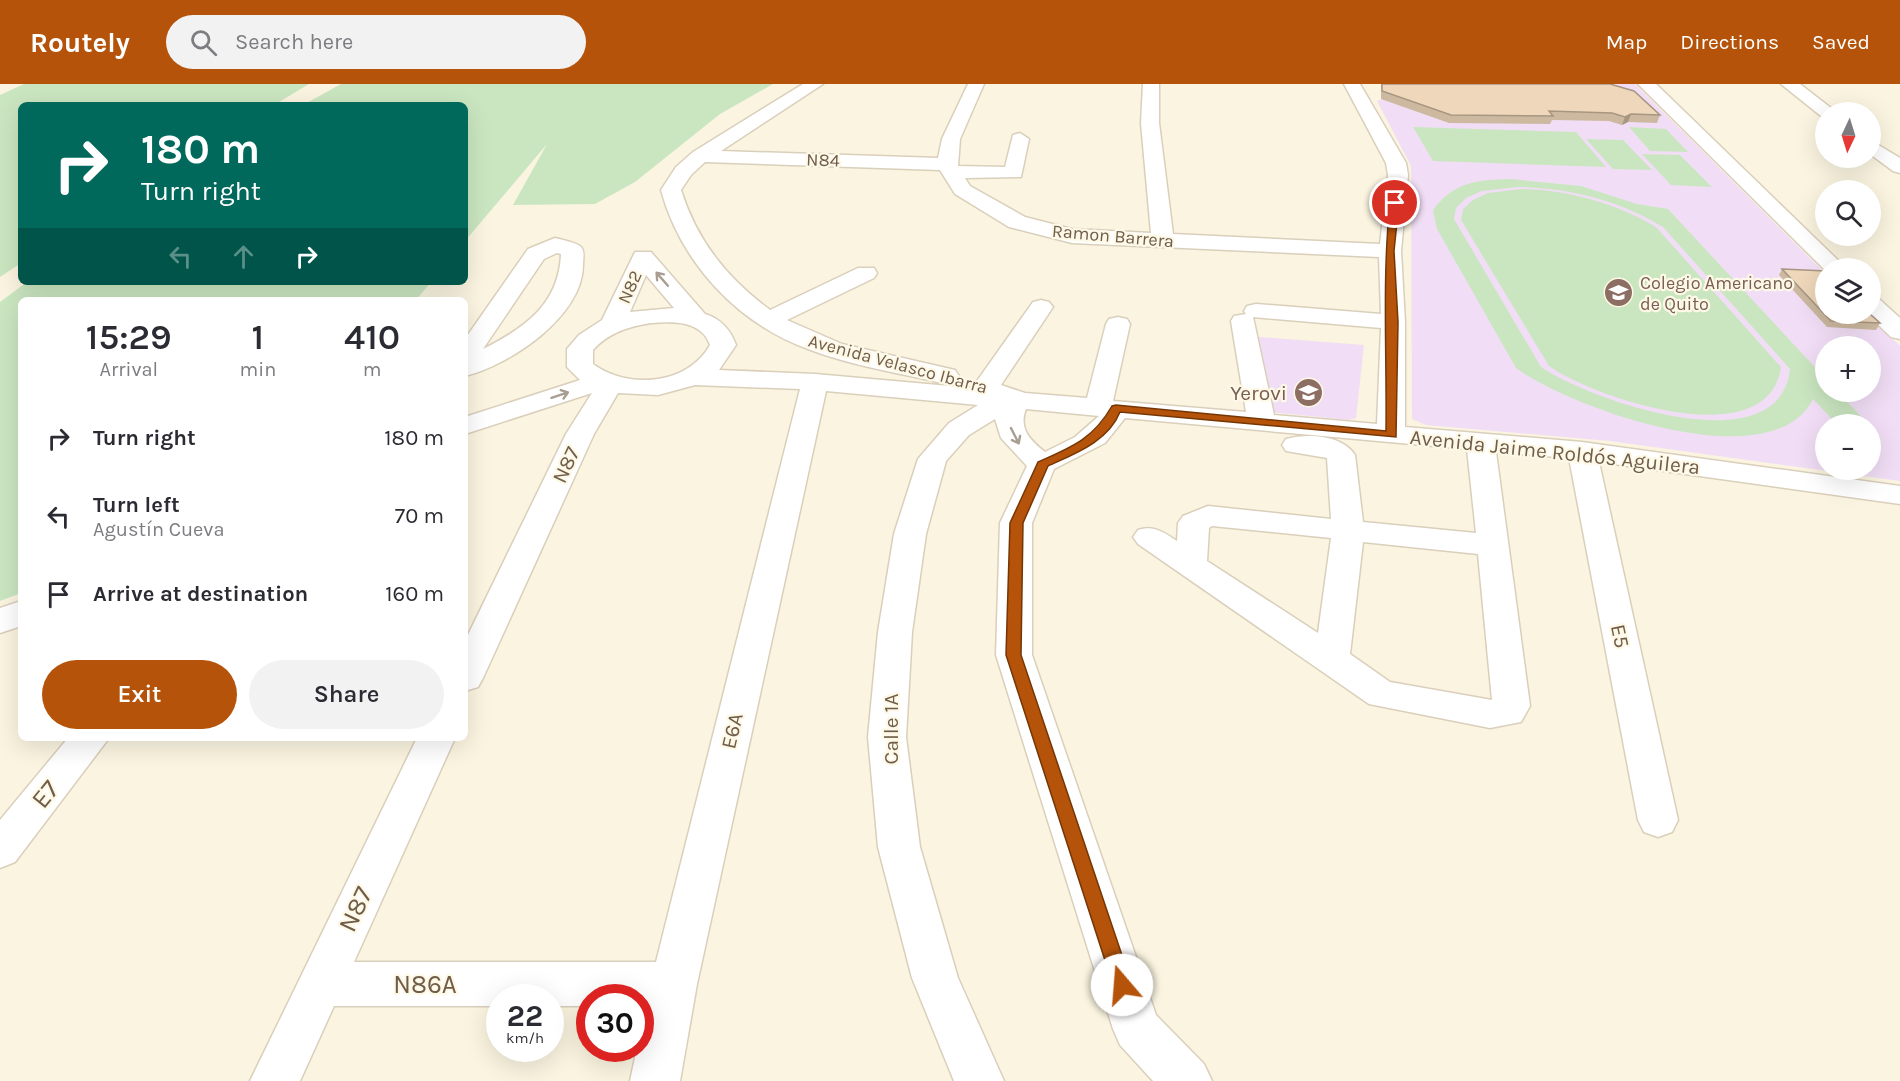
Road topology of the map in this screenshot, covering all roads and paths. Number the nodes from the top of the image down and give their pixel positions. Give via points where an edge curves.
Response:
1 (815, 84) edge
2 (976, 84) edge
3 (1151, 84) edge
4 (1352, 84) edge
5 (1646, 84) edge
6 (1789, 84) edge
7 (1815, 103) edge
8 (1020, 139) dead end
9 (1881, 153) edge
10 (700, 156) junction
11 (1900, 167) edge
12 (949, 168) junction
13 (1163, 240) junction
14 (1390, 251) junction
15 (1825, 258) edge
16 (866, 273) dead end
17 (1041, 307) dead end
18 (1881, 314) edge
19 (696, 319) junction
20 (770, 319) junction
21 (1393, 322) junction
22 (613, 324) junction
23 (1118, 324) dead end
24 (1900, 332) edge
25 (468, 353) edge
26 (720, 354) junction
27 (578, 359) junction
28 (468, 366) edge
29 (691, 377) junction
30 (815, 382) junction
31 (604, 383) junction
32 (1000, 394) junction
33 (1107, 408) junction
34 (1262, 422) junction
35 (468, 423) edge
36 (468, 424) edge
37 (1180, 433) dead end
38 (1391, 435) junction
39 (1481, 442) junction
40 (1582, 451) junction
41 (1042, 464) junction
42 (1900, 495) edge
43 (1348, 531) junction
44 (1149, 537) dead end
45 (1494, 545) junction
46 (1191, 563) junction
47 (18, 614) edge
48 (0, 621) edge
49 (1332, 659) junction
50 (468, 672) edge
51 (88, 741) edge
52 (435, 741) edge
53 (1658, 820) dead end
54 (0, 850) edge
55 (320, 984) junction
56 (674, 984) junction
57 (275, 1081) edge
58 (656, 1081) edge
59 (979, 1081) edge
60 (1187, 1081) edge

1 - 10 street, Avenida Velasco Ibarra
2 - 12 street via 951,139
3 - 13 street via 1150,123
4 - 14 street via 1396,163
5 - 15 street
6 - 7 street
8 - 12 street, N84 via 1014,181
9 - 11 street
10 - 12 street, N84
10 - 20 street, Avenida Velasco Ibarra via 682,171 671,190 675,209 688,238 710,268
12 - 13 street, Ramon Barrera via 962,190 972,198 1017,222 1072,236
13 - 14 street, Ramon Barrera
14 - 21 street
16 - 20 street
17 - 32 street, Calle 1A via 994,377
18 - 24 street
19 - 22 street via 655,315
19 -> 22 street, N82 via 643,257
19 - 26 street via 721,337
20 - 32 street, Avenida Velasco Ibarra via 816,344
21 - 34 street via 1250,316
21 - 38 street
22 - 27 street via 587,340
23 - 33 street
25 - 28 street via 533,257 559,237 572,250 573,258 572,275 555,308 527,334
26 - 29 street
26 - 30 street, Avenida Jaime Roldós Aguilera
27 - 31 street via 580,367
27 - 35 street
29 - 30 street, Avenida Jaime Roldós Aguilera
29 - 31 street via 650,387
30 - 32 street, Avenida Jaime Roldós Aguilera
30 - 56 street, E6A
36 -> 31 street
31 - 50 street, N87
32 - 33 street, Avenida Jaime Roldós Aguilera
32 -> 41 street via 1019,444
32 - 59 street, Calle 1A via 983,416 959,429 932,459 910,534 895,632 887,737 899,847 935,978
33 - 34 street, Avenida Jaime Roldós Aguilera
33 - 41 street via 1111,422 1082,447
34 - 38 street, Avenida Jaime Roldós Aguilera
37 - 43 street via 1333,448 1339,452
38 - 39 street, Avenida Jaime Roldós Aguilera
39 - 40 street, Avenida Jaime Roldós Aguilera
39 - 45 street
40 - 42 street, Avenida Jaime Roldós Aguilera
40 - 53 street, E5
41 - 60 street via 1016,523 1014,655 1137,1029
43 - 45 street
43 - 46 street via 1208,516 1194,523
43 - 49 street
44 - 46 street
45 - 49 street via 1511,706 1508,712 1490,714 1382,694
46 - 49 street
47 - 48 street
51 - 54 street, E7
52 - 55 street, N87
55 - 56 street, N86A
55 - 57 street, N87
56 - 58 street, E6A

